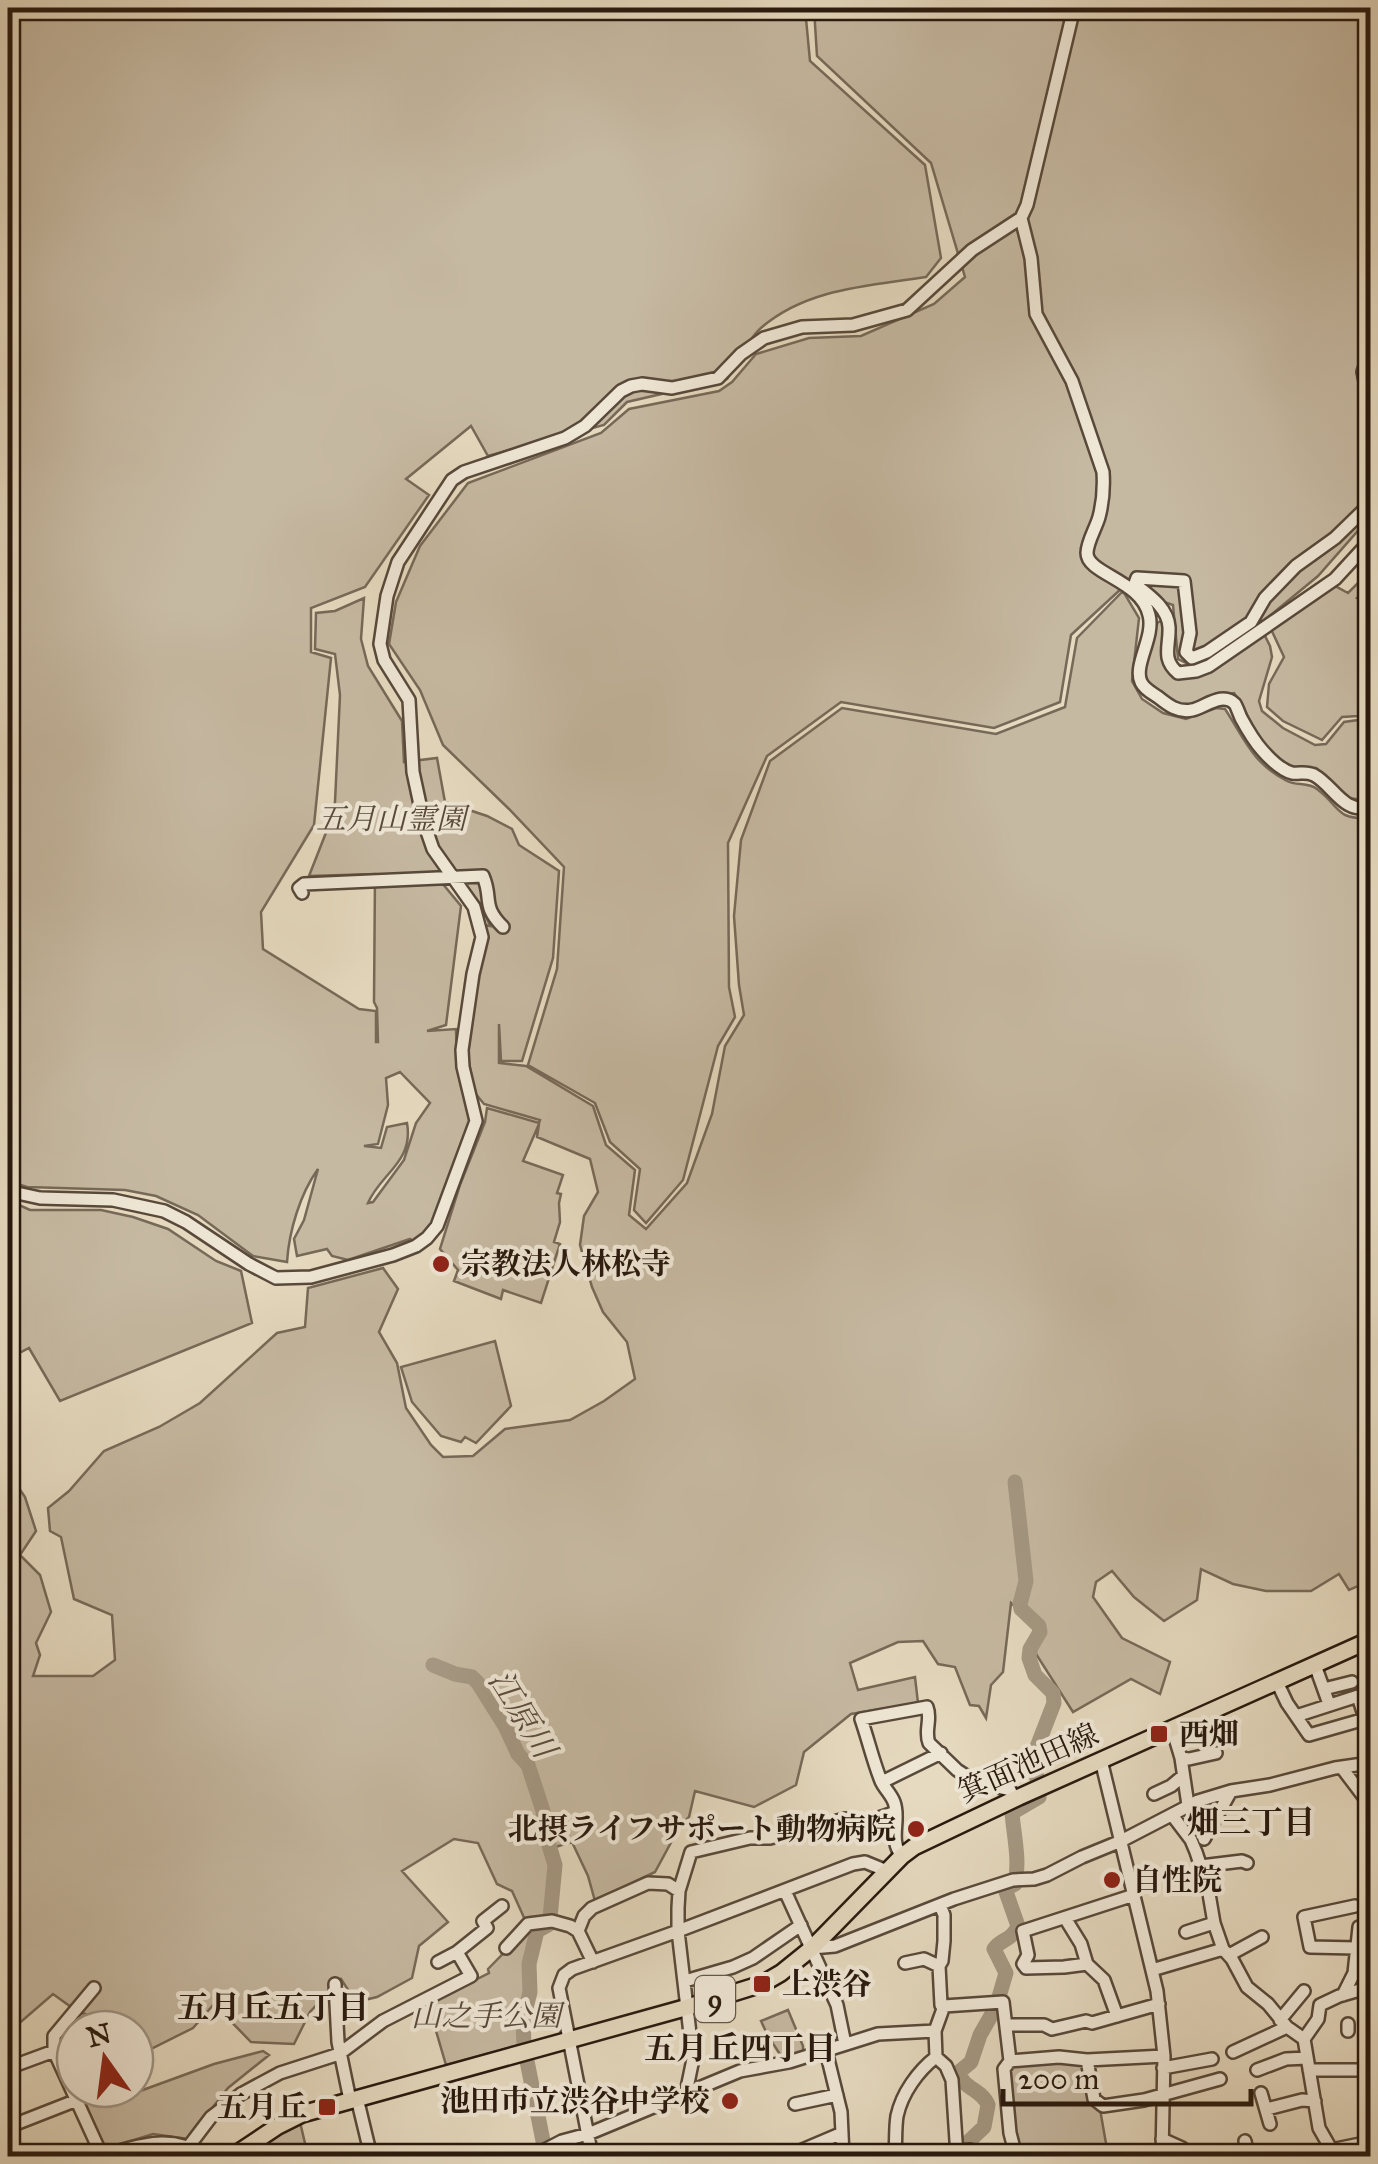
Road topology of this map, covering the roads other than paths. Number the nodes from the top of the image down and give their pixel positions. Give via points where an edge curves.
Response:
1 (1074, 8) edge
2 (1021, 218) junction
3 (1370, 352) edge
4 (1370, 404) edge
5 (1370, 504) edge
6 (1370, 540) edge
7 (1133, 589) junction
8 (1370, 807) edge
9 (452, 878) junction
10 (302, 893) dead end
11 (503, 927) dead end
12 (8, 1191) edge
13 (1370, 1640) edge
14 (1314, 1665) junction
15 (1277, 1682) junction
16 (1352, 1682) dead end
17 (1324, 1689) junction
18 (1329, 1704) junction
19 (1296, 1716) junction
20 (1172, 1728) junction
21 (941, 1753) junction
22 (1216, 1753) dead end
23 (1181, 1758) junction
24 (1101, 1760) junction
25 (1370, 1763) edge
26 (1342, 1768) junction
27 (1183, 1776) junction
28 (882, 1782) junction
29 (1157, 1790) dead end
30 (1231, 1791) junction
31 (1016, 1798) junction
32 (1188, 1805) junction
33 (1370, 1806) edge
34 (896, 1812) junction
35 (1172, 1814) junction
36 (1204, 1839) dead end
37 (1121, 1841) junction
38 (902, 1856) junction
39 (1247, 1863) dead end
40 (1201, 1866) junction
41 (887, 1872) junction
42 (679, 1891) junction
43 (785, 1892) junction
44 (1134, 1895) junction
45 (940, 1905) junction
46 (502, 1906) dead end
47 (1066, 1918) junction
48 (1214, 1923) junction
49 (800, 1925) junction
50 (1365, 1925) edge
51 (578, 1931) junction
52 (678, 1931) junction
53 (1186, 1932) dead end
54 (1262, 1937) dead end
55 (506, 1948) dead end
56 (812, 1948) junction
57 (1356, 1948) junction
58 (458, 1952) junction
59 (1226, 1952) junction
60 (438, 1962) dead end
61 (593, 1962) junction
62 (905, 1963) dead end
63 (1087, 1964) junction
64 (938, 1966) junction
65 (1152, 1970) junction
66 (685, 1981) junction
67 (336, 1984) dead end
68 (1370, 1987) edge
69 (94, 1988) dead end
70 (1304, 1990) dead end
71 (1343, 1995) junction
72 (1159, 2004) junction
73 (944, 2006) junction
74 (688, 2007) junction
75 (1117, 2016) junction
76 (1284, 2024) junction
77 (1006, 2025) junction
78 (934, 2031) junction
79 (1304, 2038) junction
80 (568, 2040) junction
81 (845, 2044) junction
82 (54, 2051) joint
83 (826, 2051) junction
84 (1233, 2052) dead end
85 (339, 2054) junction
86 (936, 2057) junction
87 (1212, 2059) dead end
88 (1087, 2060) junction
89 (1010, 2061) junction
90 (1164, 2062) junction
91 (1308, 2064) junction
92 (1370, 2066) edge
93 (8, 2068) edge
94 (1257, 2070) dead end
95 (1220, 2079) dead end
96 (686, 2093) junction
97 (1261, 2093) dead end
98 (1162, 2094) junction
99 (836, 2095) junction
100 (353, 2099) junction
101 (1316, 2101) junction
102 (795, 2104) dead end
103 (55, 2108) edge
104 (81, 2109) edge
105 (1267, 2109) junction
106 (1270, 2124) dead end
107 (8, 2126) edge
108 (842, 2133) junction
109 (588, 2134) junction
110 (1162, 2139) junction
111 (1245, 2141) dead end
112 (1370, 2142) edge
113 (189, 2146) junction
114 (795, 2153) dead end
115 (1333, 2153) edge
116 (957, 2154) edge
117 (101, 2156) edge
118 (204, 2156) edge
119 (233, 2156) edge
120 (371, 2156) edge
121 (533, 2156) edge
122 (592, 2156) edge
123 (843, 2156) edge
124 (896, 2156) edge
125 (979, 2156) edge
126 (1016, 2156) edge
127 (1162, 2156) edge
128 (1193, 2156) edge
129 (1219, 2156) edge
130 (1248, 2156) edge

1 - 2 street
2 - 7 street via 1036,314 1072,381 1103,472 1099,517 1086,553 1095,568
2 - 9 street via 972,250 907,310 764,338 718,378 672,388 631,386 564,438 452,480 398,562 380,644 409,700 424,823
3 - 4 street via 1363,372
5 - 7 street via 1296,566 1252,622 1192,658 1186,652 1184,581 1137,578
6 - 7 street via 1335,579 1196,672 1172,669 1167,618 1150,596
7 - 8 street via 1150,618 1139,670 1144,687 1180,710 1229,700 1286,772 1318,777 1351,807
9 - 10 street via 304,884
9 - 11 street via 483,876 492,916
9 - 12 street via 474,907 482,937 462,1050 476,1121 438,1226 416,1246 311,1278 276,1278 164,1211
13 - 14 main road, 箕面池田線 / 9
14 - 15 main road, 箕面池田線 / 9
14 - 17 street
15 - 19 street
15 - 20 main road, 箕面池田線 / 9
16 - 17 street
17 - 18 street
18 - 19 street
18 - 19 street via 1358,1696 1366,1718 1309,1735
20 - 23 street
20 - 24 main road, 箕面池田線 / 9
21 - 28 street
21 - 28 street via 926,1737 926,1707 862,1718
21 - 31 street via 974,1781 1010,1790
22 - 23 street
23 - 27 street
24 - 31 main road, 箕面池田線 / 9
24 - 37 street
25 - 26 street
26 - 30 street
26 - 33 street
27 - 29 street
27 - 32 street
28 - 34 street
30 - 32 street
30 - 36 street
31 - 38 main road, 箕面池田線 / 9
32 - 35 street
34 - 38 street via 894,1835
34 - 42 street via 855,1826 845,1819 691,1852
35 - 37 street
35 - 40 street
37 - 44 street
37 - 45 street via 1034,1879
38 - 41 main road, 箕面池田線 / 9
39 - 40 street
40 - 48 street
41 - 43 street via 853,1864
41 - 56 main road, 箕面池田線 / 9
42 - 51 street via 654,1882 640,1886 592,1908
42 - 52 street
43 - 49 street
43 - 52 street
44 - 47 street
44 - 65 street
45 - 56 street via 835,1946
45 - 64 street via 944,1941
46 - 58 street via 483,1921 488,1928
47 - 63 street
47 - 63 street via 1024,1931 1024,1964
48 - 53 street
48 - 59 street
49 - 56 street
49 - 66 street via 754,1958
50 - 57 street
50 - 57 street via 1355,1903 1304,1917 1310,1947
51 - 55 street via 549,1921 528,1924
51 - 61 street
52 - 61 street
52 - 66 street
54 - 59 street
56 - 74 main road, 箕面池田線 / 9 via 762,1984
56 - 81 street
57 - 71 street
58 - 60 street
58 - 85 street via 472,1976 383,2021
59 - 65 street
59 - 76 street via 1247,1988
61 - 80 street via 572,1969 559,1988
62 - 64 street via 924,1959
63 - 75 street via 1104,1980
64 - 73 street
65 - 72 street
66 - 74 street
67 - 85 street
68 - 71 street
69 - 82 street via 54,2036
70 - 76 street
71 - 79 street via 1320,2005
72 - 75 street
72 - 90 street
73 - 77 street via 1003,2002
73 - 78 street
74 - 80 main road, 箕面池田線 / 9
74 - 96 street via 692,2059
75 - 77 street via 1052,2028
76 - 79 street
76 - 84 street
77 - 89 street
78 - 81 street via 878,2034
78 - 86 street
79 - 91 street
80 - 100 main road, 箕面池田線 / 9
80 - 109 street
81 - 83 street
82 - 93 street
83 - 96 street via 740,2071
83 - 99 street
85 - 100 street
85 - 113 street via 241,2094 210,2117
86 - 116 street via 952,2080
86 - 124 street via 906,2092 897,2116
87 - 90 street
88 - 89 street
88 - 90 street
88 - 98 street via 1094,2099 1102,2106
89 - 126 street via 1004,2069
90 - 98 street
91 - 92 street
91 - 94 street via 1286,2059
91 - 101 street
95 - 98 street
96 - 109 street
97 - 105 street
98 - 110 street
99 - 102 street
99 - 108 street
100 - 119 main road, 箕面池田線 / 9 via 302,2114
100 - 120 street
101 - 105 street
101 - 115 street via 1319,2128
103 - 107 street
104 - 117 street
105 - 106 street
108 - 114 street
108 - 123 street
109 - 121 street
109 - 122 street
110 - 127 street
110 - 128 street
111 - 130 street
112 - 115 street
113 - 117 street via 153,2144
113 - 118 street
116 - 125 street via 970,2150
123 - 124 street
128 - 129 street

